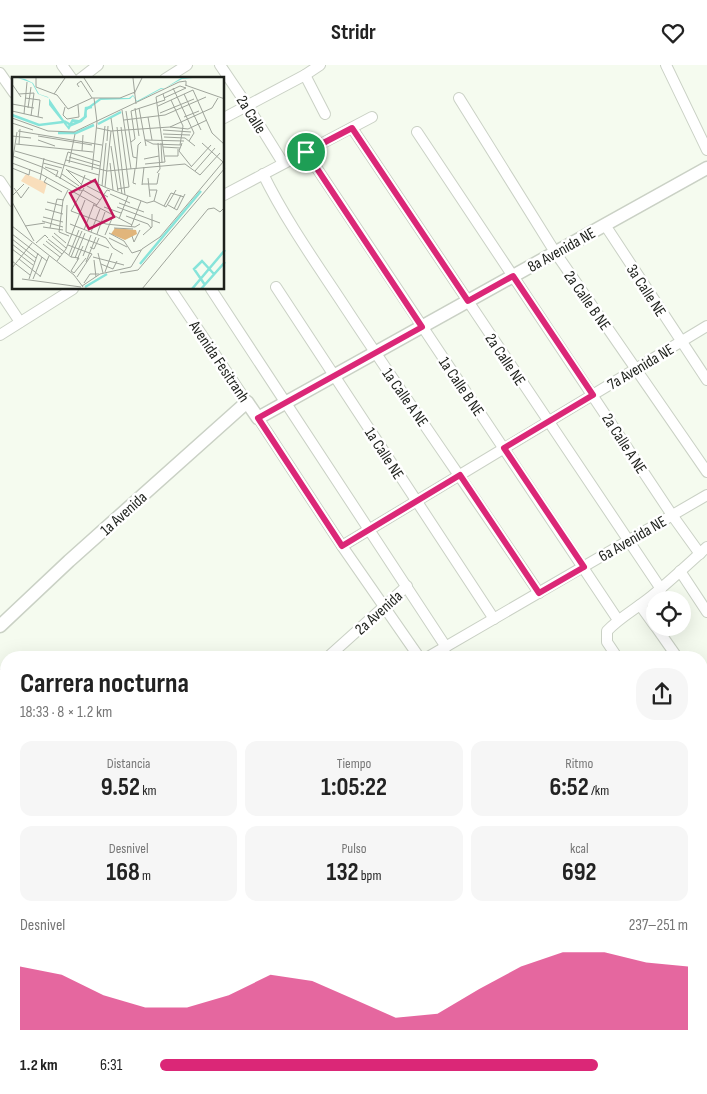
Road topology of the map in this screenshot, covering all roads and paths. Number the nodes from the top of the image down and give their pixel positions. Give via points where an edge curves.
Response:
1 (62, 65) edge
2 (98, 65) edge
3 (186, 65) edge
4 (220, 65) edge
5 (320, 65) edge
6 (666, 65) edge
7 (0, 73) edge
8 (305, 75) junction
9 (71, 77) edge
10 (83, 77) edge
11 (168, 77) edge
12 (12, 90) edge
13 (459, 98) dead end
14 (247, 105) junction
15 (325, 114) dead end
16 (225, 116) edge
17 (372, 117) dead end
18 (352, 128) junction
19 (418, 132) dead end
20 (707, 150) edge
21 (306, 152) junction
22 (283, 163) junction
23 (707, 168) edge
24 (263, 174) junction
25 (0, 181) edge
26 (225, 194) edge
27 (12, 199) edge
28 (605, 225) junction
29 (555, 253) junction
30 (513, 276) junction
31 (276, 287) dead end
32 (70, 290) edge
33 (172, 290) edge
34 (213, 290) edge
35 (0, 292) edge
36 (468, 301) junction
37 (20, 323) junction
38 (707, 326) edge
39 (422, 327) junction
40 (0, 335) edge
41 (681, 342) junction
42 (375, 353) junction
43 (636, 369) junction
44 (334, 375) junction
45 (707, 380) edge
46 (593, 395) junction
47 (246, 402) junction
48 (286, 402) junction
49 (258, 418) junction
50 (548, 422) junction
51 (504, 448) junction
52 (707, 472) edge
53 (460, 475) junction
54 (707, 495) edge
55 (416, 501) junction
56 (672, 515) junction
57 (369, 529) junction
58 (628, 541) junction
59 (342, 546) junction
60 (703, 551) edge
61 (584, 567) junction
62 (680, 571) junction
63 (407, 586) junction
64 (661, 589) junction
65 (539, 593) junction
66 (640, 605) junction
67 (384, 606) junction
68 (707, 612) edge
69 (646, 613) edge
70 (494, 619) junction
71 (618, 620) junction
72 (0, 626) edge
73 (662, 636) edge
74 (446, 647) junction
75 (335, 651) edge
76 (415, 651) edge
77 (439, 651) edge
78 (613, 651) edge
79 (673, 651) edge

1 - 9 street
2 - 10 street
3 - 11 street
4 - 14 street, 2a Calle
5 - 8 street
6 - 20 street
7 - 12 street
8 - 14 street
8 - 15 street
13 - 29 street, 2a Calle B NE
14 - 16 street
14 - 22 street, 2a Calle
17 - 18 street
18 - 21 street
18 - 36 street, 2a Calle NE
19 - 30 street, 2a Calle A NE
21 - 22 street
21 - 39 street, 1a Calle B NE
22 - 24 street
23 - 28 street, 8a Avenida NE
24 - 26 street
24 - 42 street, 1a Calle A NE via 278,204
25 - 27 street
28 - 29 street, 8a Avenida NE
28 - 41 street, 3a Calle NE
29 - 30 street, 8a Avenida NE
29 - 43 street, 2a Calle B NE
30 - 36 street, 8a Avenida NE
30 - 46 street, 2a Calle A NE
31 - 44 street, 1a Calle NE
32 - 37 street
33 - 47 street, Avenida Fesitranh
34 - 48 street
35 - 37 street
36 - 39 street, 8a Avenida NE
36 - 50 street, 2a Calle NE
37 - 40 street
38 - 41 street, 7a Avenida NE
39 - 42 street, 8a Avenida NE
39 - 51 street, 1a Calle B NE
41 - 43 street, 7a Avenida NE
41 - 45 street, 3a Calle NE
42 - 44 street, 8a Avenida NE
42 - 53 street, 1a Calle A NE
43 - 46 street, 7a Avenida NE
43 - 52 street, 2a Calle B NE
44 - 48 street, 8a Avenida NE
44 - 55 street, 1a Calle NE
46 - 50 street, 7a Avenida NE
46 - 56 street, 2a Calle A NE
47 - 49 street, Avenida Fesitranh
47 - 72 street, 1a Avenida
48 - 49 street, 8a Avenida NE
48 - 57 street
49 - 59 street, Avenida Fesitranh
50 - 51 street, 7a Avenida NE
50 - 58 street, 2a Calle NE
51 - 53 street, 7a Avenida NE
51 - 61 street, 1a Calle B NE
53 - 55 street, 7a Avenida NE
53 - 65 street, 1a Calle A NE
54 - 56 street, 6a Avenida NE
55 - 57 street, 7a Avenida NE
55 - 70 street, 1a Calle NE
56 - 58 street, 6a Avenida NE
56 - 60 street, 2a Calle A NE
57 - 59 street, 7a Avenida NE
57 - 63 street
58 - 61 street, 6a Avenida NE
58 - 64 street, 2a Calle NE
59 - 67 street, Avenida Fesitranh
60 - 62 street
61 - 65 street, 6a Avenida NE
61 - 71 street, 1a Calle B NE
62 - 64 street
62 - 68 street
63 - 67 street, 2a Avenida
63 - 74 street
64 - 66 street
65 - 70 street, 6a Avenida NE
66 - 69 street
66 - 71 street
67 - 75 street, 2a Avenida
67 - 76 street, Avenida Fesitranh
70 - 74 street, 6a Avenida NE
71 - 78 street via 606,636
73 - 79 street
74 - 77 street, 6a Avenida NE

